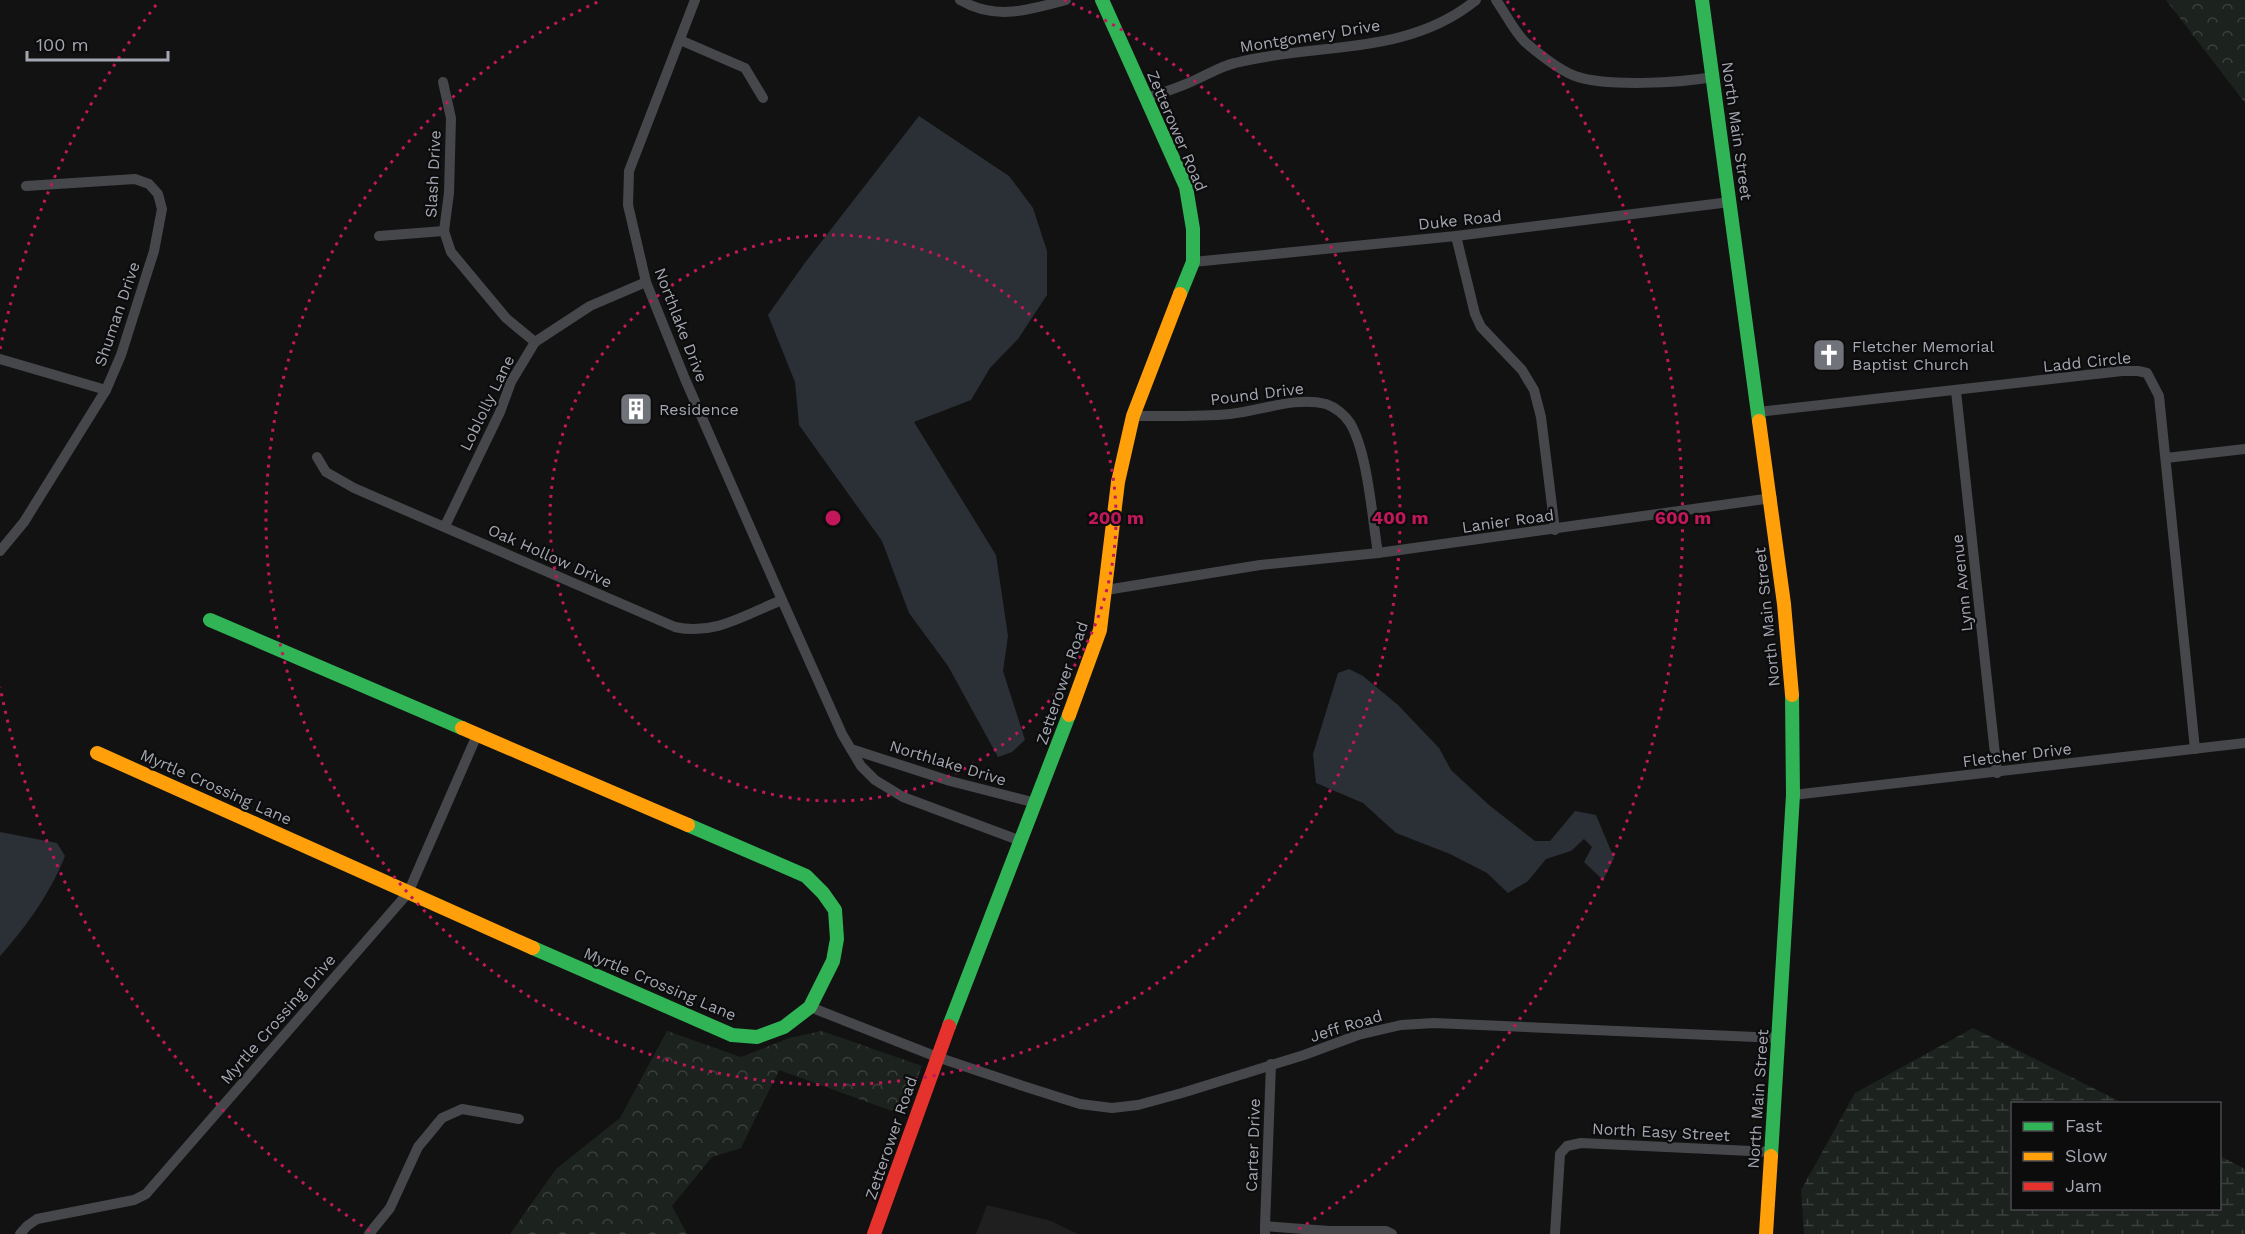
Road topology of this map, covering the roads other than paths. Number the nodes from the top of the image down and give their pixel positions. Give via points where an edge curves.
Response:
1 (695, 0) edge
2 (960, 0) edge
3 (1066, 0) edge
4 (1102, 0) edge
5 (1476, 0) edge
6 (1496, 0) edge
7 (1702, 0) edge
8 (680, 40) junction
9 (1713, 77) junction
10 (443, 82) dead end
11 (763, 98) dead end
12 (1146, 98) junction
13 (26, 186) dead end
14 (1730, 202) junction
15 (444, 231) junction
16 (380, 236) dead end
17 (1456, 236) junction
18 (1193, 262) junction
19 (646, 282) junction
20 (535, 342) junction
21 (0, 359) edge
22 (106, 390) junction
23 (1956, 391) junction
24 (1758, 412) junction
25 (1133, 416) junction
26 (2245, 449) edge
27 (317, 458) dead end
28 (2166, 458) junction
29 (1772, 498) junction
30 (445, 526) junction
31 (1556, 530) junction
32 (0, 551) edge
33 (1378, 554) junction
34 (1106, 590) junction
35 (782, 600) junction
36 (210, 620) dead end
37 (477, 735) junction
38 (2245, 743) edge
39 (2195, 748) junction
40 (851, 749) junction
41 (97, 753) dead end
42 (1997, 772) junction
43 (1793, 795) junction
44 (1036, 803) junction
45 (1021, 842) junction
46 (408, 893) junction
47 (810, 1007) junction
48 (1779, 1038) junction
49 (938, 1057) junction
50 (1272, 1064) junction
51 (519, 1119) dead end
52 (1772, 1152) junction
53 (1265, 1230) edge
54 (20, 1234) edge
55 (369, 1234) edge
56 (874, 1234) edge
57 (1392, 1234) edge
58 (1555, 1234) edge
59 (1766, 1234) edge

1 - 8 street, Northlake Drive
2 - 3 street via 991,12 1024,10
4 - 12 street, Zetterower Road
5 - 12 street, Montgomery Drive via 1452,18 1426,30 1371,44 1234,63
6 - 9 street via 1525,42 1572,75 1600,82
7 - 9 street, North Main Street
8 - 11 street via 745,68
8 - 19 street, Northlake Drive via 629,171 628,205
9 - 14 street, North Main Street
10 - 15 street, Slash Drive via 451,118
12 - 18 street, Zetterower Road via 1186,187 1193,229
13 - 22 street, Shuman Drive via 135,179 149,184 158,194 162,209 154,251 122,355
14 - 17 street, Duke Road
14 - 24 street, North Main Street
15 - 16 street
15 - 20 street, Slash Drive via 452,252 468,274 506,318
17 - 18 street, Duke Road
17 - 31 street via 1478,321 1522,370 1534,390
18 - 25 street, Zetterower Road
19 - 20 street, Loblolly Lane via 590,306
19 - 35 street, Northlake Drive
20 - 30 street, Loblolly Lane via 511,382
21 - 22 street
22 - 32 street, Shuman Drive via 24,522
23 - 24 street, Ladd Circle
23 - 28 street, Ladd Circle via 2122,371 2147,373 2159,396
23 - 42 street, Lynn Avenue
24 - 29 street, North Main Street
25 - 33 street, Pound Drive via 1183,417 1230,414 1300,402 1328,404 1350,422 1361,448
25 - 34 street, Zetterower Road via 1118,482
26 - 28 street
27 - 30 street, Oak Hollow Drive via 326,472 354,488
28 - 39 street, Ladd Circle
29 - 31 street, Lanier Road
29 - 43 street, North Main Street via 1791,693
30 - 35 street, Oak Hollow Drive via 660,621 690,630 719,627
31 - 33 street, Lanier Road
33 - 34 street, Lanier Road via 1260,565
34 - 44 street, Zetterower Road via 1100,630
35 - 40 street, Northlake Drive
36 - 37 street, Myrtle Crossing Lane
37 - 46 street, Myrtle Crossing Drive
37 - 47 street, Myrtle Crossing Lane via 806,876 835,909 837,939 833,961
38 - 39 street, Fletcher Drive
39 - 42 street, Fletcher Drive
40 - 44 street, Northlake Drive
40 - 45 street, Northlake Drive via 875,780 903,797
41 - 46 street, Myrtle Crossing Lane
42 - 43 street, Fletcher Drive
43 - 48 street, North Main Street
44 - 45 street, Zetterower Road
45 - 49 street, Zetterower Road
46 - 47 street, Myrtle Crossing Lane via 732,1035 758,1037 784,1027
46 - 54 street, Myrtle Crossing Drive via 146,1194 134,1200 37,1219
47 - 49 street, Jeff Road
48 - 50 street, Jeff Road via 1434,1023 1368,1033
48 - 52 street, North Main Street
49 - 50 street, Jeff Road via 1080,1104 1112,1108 1182,1093
49 - 56 street, Zetterower Road
50 - 53 street, Carter Drive
51 - 55 street via 462,1109 442,1118 418,1147 390,1208
52 - 58 street, North Easy Street via 1581,1143 1567,1146 1560,1154
52 - 59 street, North Main Street
53 - 57 street, Carter Drive

